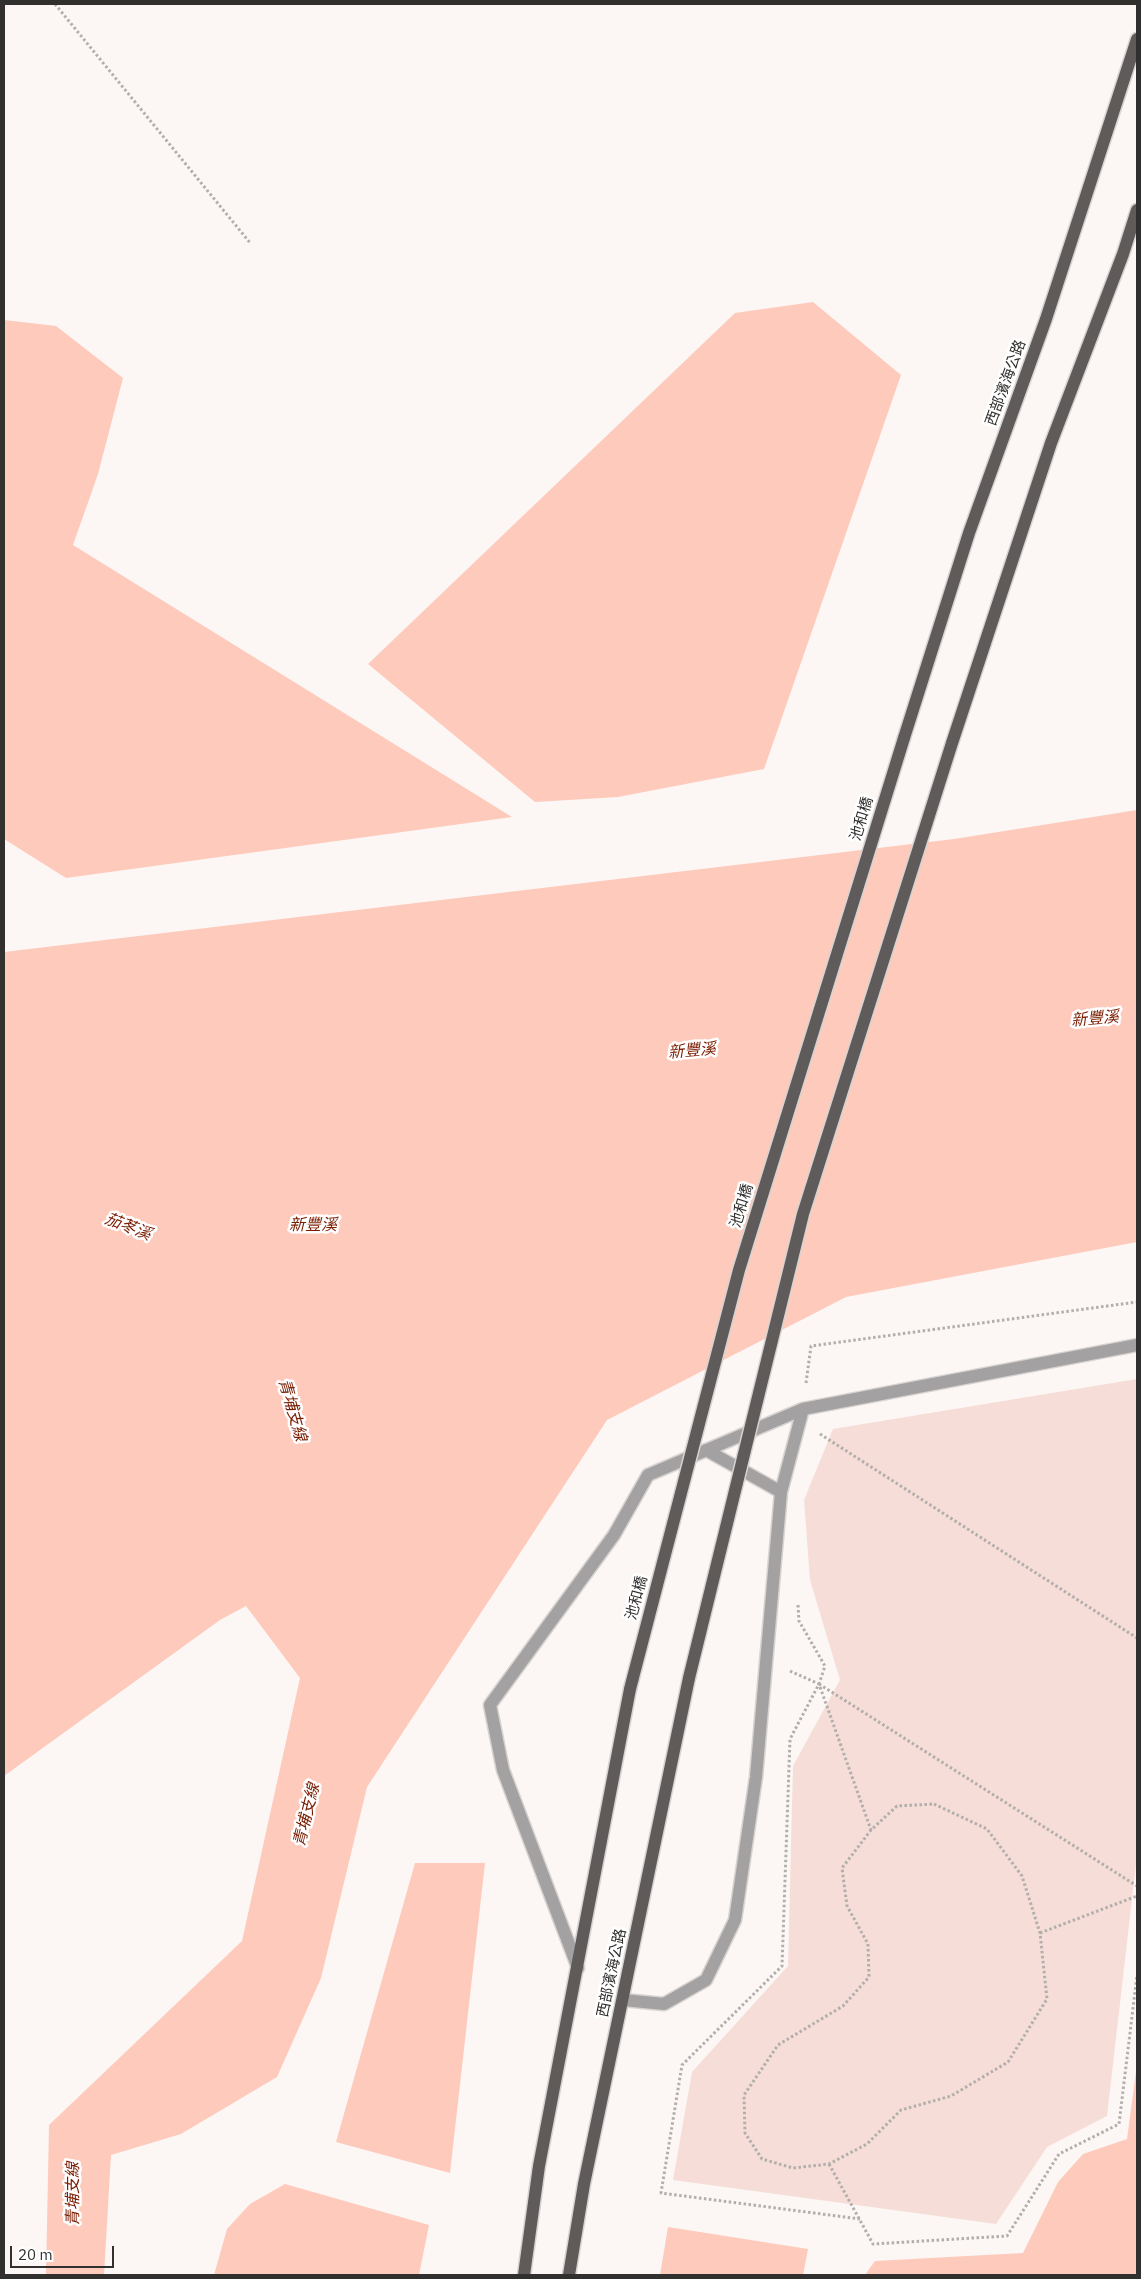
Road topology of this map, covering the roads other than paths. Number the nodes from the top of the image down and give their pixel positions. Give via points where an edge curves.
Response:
1 (1137, 39) edge
2 (1137, 210) edge
3 (904, 738) joint
4 (1137, 1345) edge
5 (803, 1409) junction
6 (706, 1450) junction
7 (781, 1492) junction
8 (578, 1968) junction
9 (623, 2000) junction
10 (524, 2275) edge
11 (569, 2275) edge

1 - 3 main road, 西部濱海公路
2 - 9 main road, 西部濱海公路, bridge via 1051,443 803,1214 689,1678
3 - 8 main road, 池和橋, bridge via 739,1270 630,1689
4 - 5 street
5 - 6 street
5 - 7 street
6 - 7 street
6 - 8 street via 648,1475 614,1536 490,1705 503,1770
7 - 9 street via 756,1777 735,1920 706,1980 664,2004
8 - 10 main road via 539,2166
9 - 11 main road, 西部濱海公路 via 584,2184

